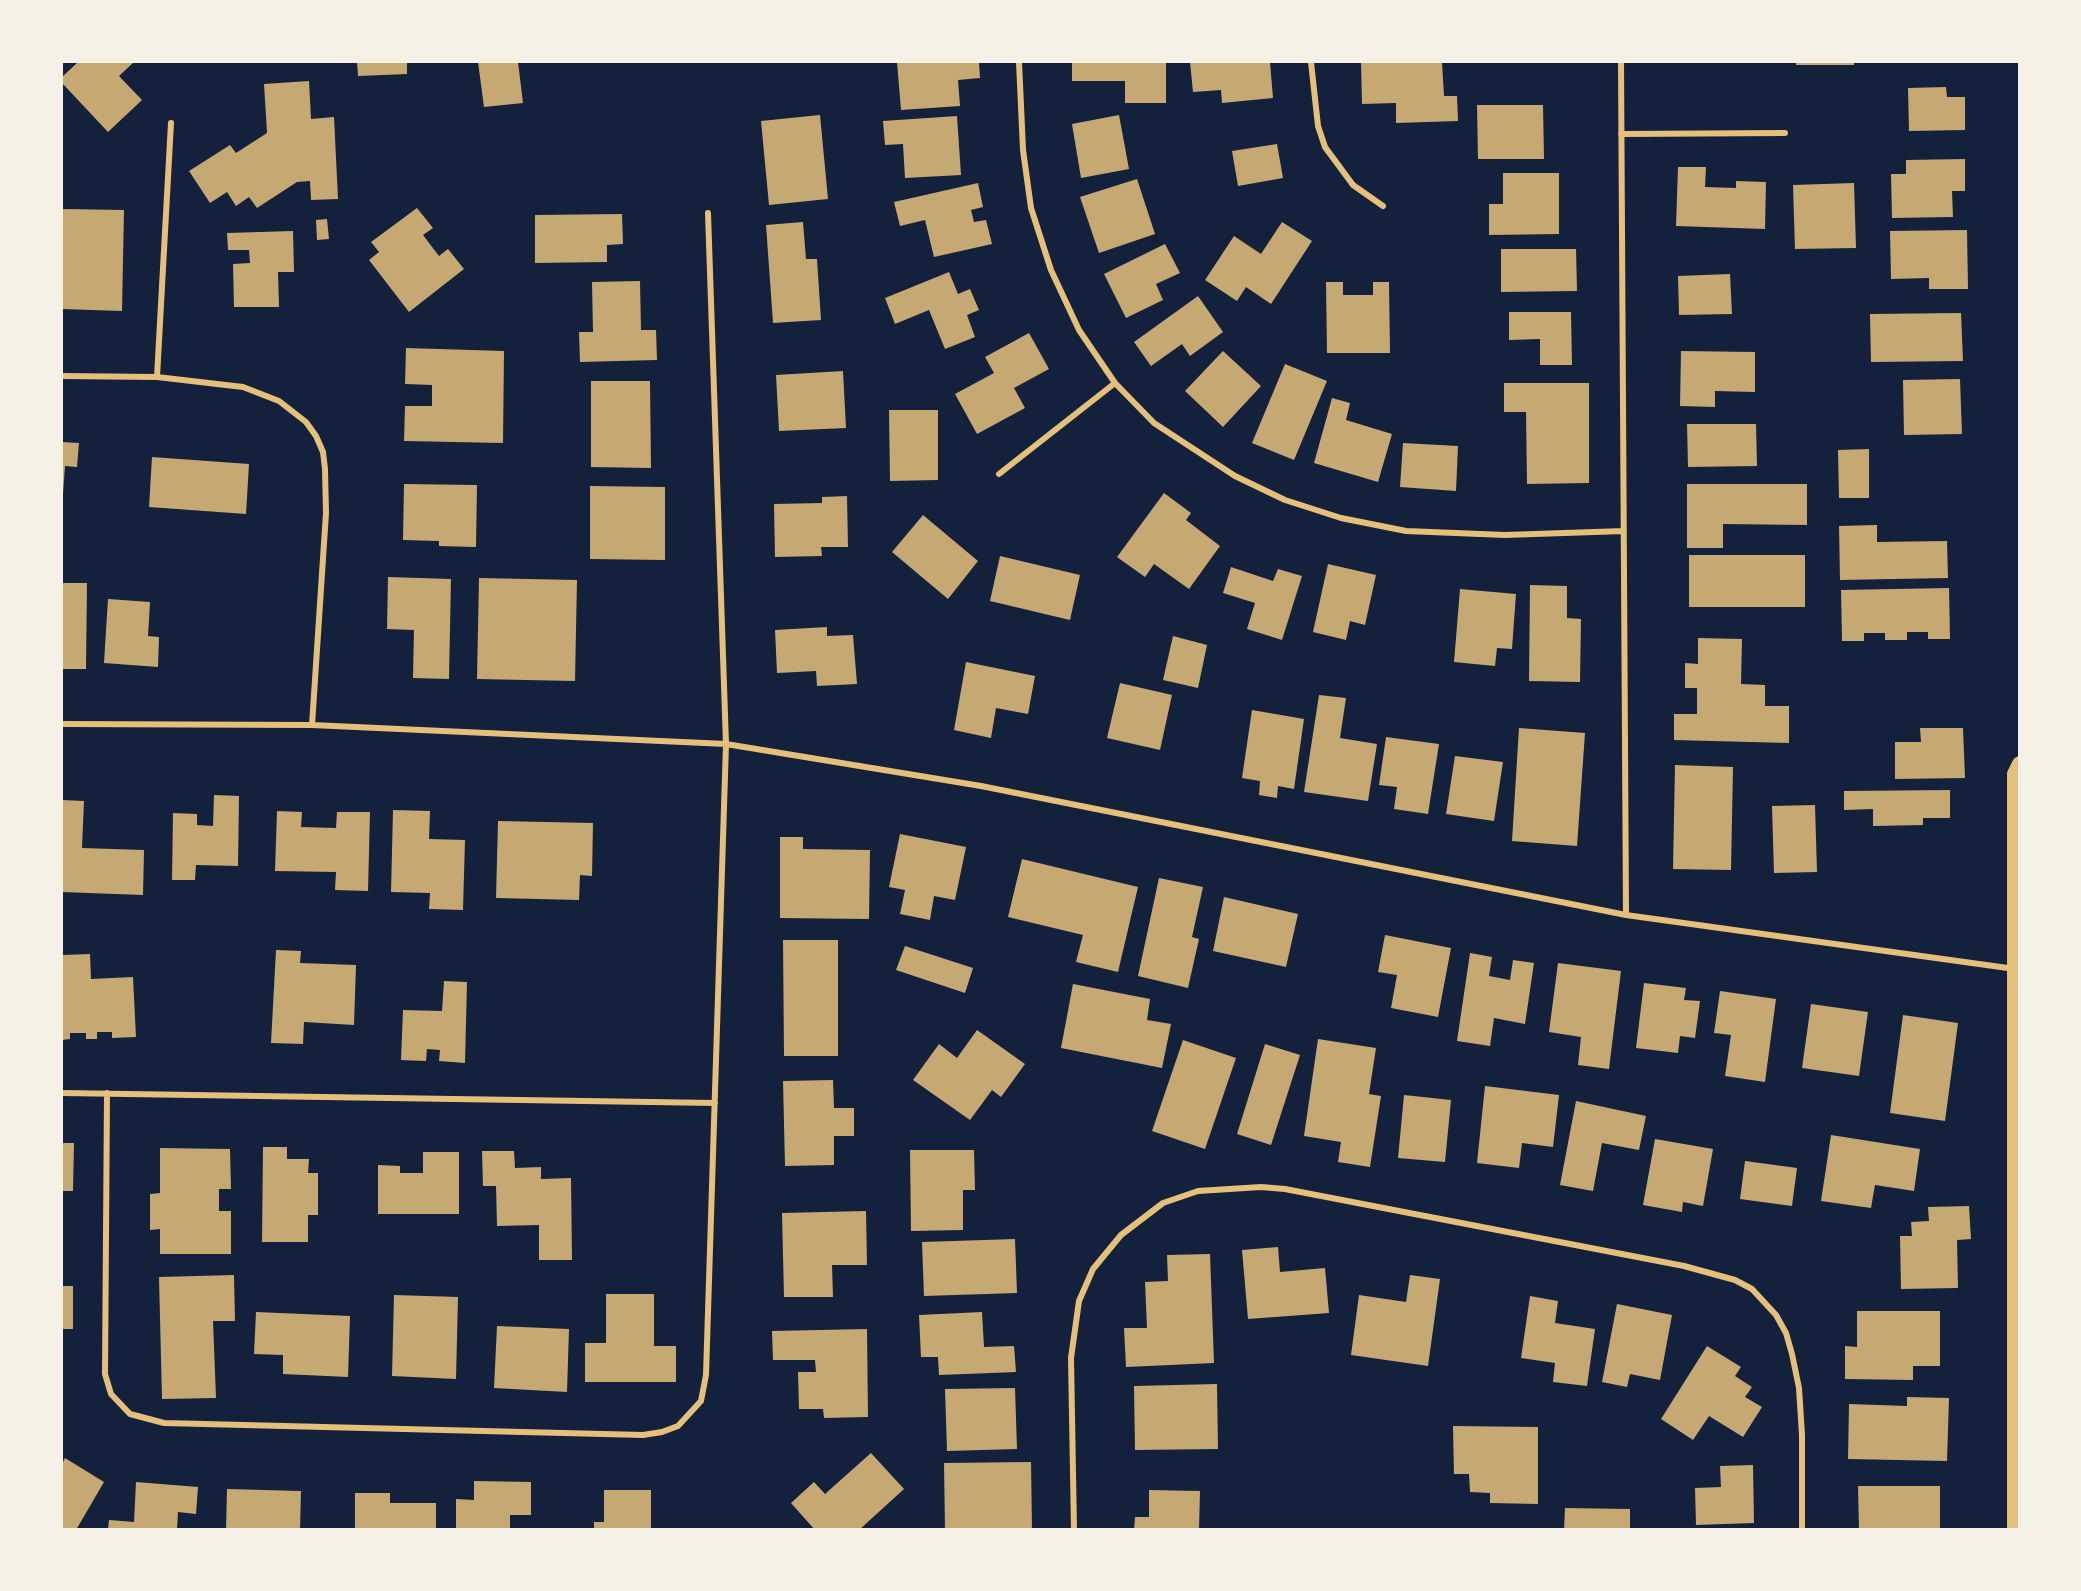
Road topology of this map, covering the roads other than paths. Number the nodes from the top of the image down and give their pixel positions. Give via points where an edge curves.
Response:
1 (1019, 62) edge
2 (1311, 62) edge
3 (1621, 62) edge
4 (171, 123) dead end
5 (1621, 134) junction
6 (1785, 134) dead end
7 (1383, 206) dead end
8 (708, 213) dead end
9 (62, 376) edge
10 (157, 377) junction
11 (1115, 383) junction
12 (999, 474) dead end
13 (1623, 531) junction
14 (62, 724) edge
15 (312, 725) junction
16 (726, 744) junction
17 (2019, 764) edge
18 (1626, 915) junction
19 (2017, 969) junction
20 (62, 1093) edge
21 (107, 1093) junction
22 (716, 1103) junction
23 (1074, 1530) edge
24 (1802, 1530) edge
25 (2015, 1530) edge

1 - 11 street via 1023,150 1031,208 1051,270 1078,330
2 - 7 street via 1318,126 1325,147 1353,185
3 - 5 street
4 - 10 street
5 - 6 street
5 - 13 street
8 - 16 street
9 - 10 street
10 - 15 street via 217,383 263,394 292,410 316,436 325,469 326,513
11 - 12 street
11 - 13 street via 1154,423 1235,477 1285,500 1341,518 1406,531 1505,535
13 - 18 street
14 - 15 street
15 - 16 street
16 - 18 street via 981,786
16 - 22 street
17 - 19 highway via 2015,774
18 - 19 street
19 - 25 highway
20 - 21 street
21 - 22 street
21 - 22 street via 105,1374 111,1394 130,1414 164,1423 644,1435 678,1426 691,1414 704,1390
23 - 24 street via 1071,1358 1079,1301 1093,1269 1121,1235 1162,1203 1198,1191 1262,1187 1285,1188 1684,1266 1736,1280 1752,1289 1776,1315 1792,1354 1802,1435

